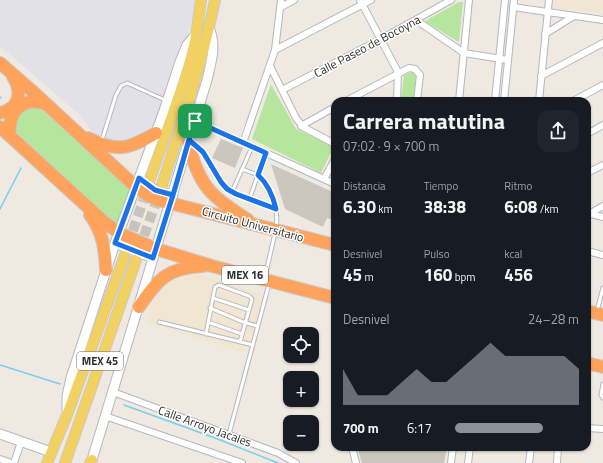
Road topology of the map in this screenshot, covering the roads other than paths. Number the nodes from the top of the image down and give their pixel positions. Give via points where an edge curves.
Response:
1 (201, 0) edge
2 (215, 0) edge
3 (281, 0) edge
4 (294, 0) edge
5 (371, 0) edge
6 (451, 0) edge
7 (469, 0) edge
8 (505, 0) edge
9 (514, 0) edge
10 (549, 0) edge
11 (361, 2) edge
12 (281, 7) junction
13 (513, 7) junction
14 (548, 12) junction
15 (574, 16) junction
16 (416, 20) junction
17 (603, 20) edge
18 (209, 28) junction
19 (196, 34) junction
20 (545, 34) junction
21 (382, 39) junction
22 (603, 43) edge
23 (275, 50) junction
24 (464, 53) junction
25 (499, 59) junction
26 (508, 60) junction
27 (0, 63) edge
28 (270, 66) junction
29 (10, 72) junction
30 (398, 72) junction
31 (541, 76) junction
32 (603, 85) edge
33 (282, 90) junction
34 (353, 97) edge
35 (397, 97) edge
36 (417, 97) edge
37 (459, 97) edge
38 (495, 97) edge
39 (504, 97) edge
40 (539, 97) edge
41 (580, 97) edge
42 (167, 101) junction
43 (46, 104) junction
44 (331, 109) edge
45 (0, 113) edge
46 (195, 121) junction
47 (603, 125) edge
48 (301, 126) junction
49 (0, 127) edge
50 (591, 132) edge
51 (156, 133) junction
52 (79, 134) junction
53 (10, 136) junction
54 (188, 141) junction
55 (331, 142) edge
56 (243, 143) junction
57 (101, 144) junction
58 (252, 147) junction
59 (266, 153) junction
60 (603, 165) edge
61 (331, 167) edge
62 (242, 169) junction
63 (591, 171) edge
64 (258, 175) junction
65 (150, 179) tunnel mouth
66 (324, 179) junction
67 (137, 182) junction
68 (331, 182) edge
69 (162, 184) tunnel mouth
70 (232, 192) junction
71 (78, 198) junction
72 (172, 199) junction
73 (249, 200) junction
74 (603, 206) edge
75 (276, 209) junction
76 (591, 212) edge
77 (591, 214) edge
78 (603, 217) edge
79 (255, 225) junction
80 (276, 230) junction
81 (117, 238) junction
82 (331, 245) edge
83 (591, 252) edge
84 (154, 253) junction
85 (125, 255) tunnel mouth
86 (603, 255) edge
87 (136, 260) tunnel mouth
88 (212, 266) junction
89 (106, 270) junction
90 (266, 281) junction
91 (603, 288) edge
92 (331, 297) edge
93 (213, 298) junction
94 (138, 307) junction
95 (210, 308) junction
96 (249, 310) junction
97 (596, 313) edge
98 (159, 322) dead end
99 (208, 322) junction
100 (246, 323) junction
101 (257, 326) junction
102 (206, 334) junction
103 (242, 334) junction
104 (240, 342) junction
105 (252, 345) junction
106 (591, 364) edge
107 (603, 367) edge
108 (603, 385) edge
109 (113, 392) junction
110 (603, 398) edge
111 (67, 415) junction
112 (105, 416) junction
113 (591, 428) edge
114 (603, 430) edge
115 (0, 434) edge
116 (229, 434) junction
117 (22, 442) junction
118 (353, 451) edge
119 (452, 451) edge
120 (470, 451) edge
121 (530, 451) edge
122 (558, 451) edge
123 (51, 452) junction
124 (0, 459) edge
125 (91, 462) edge
126 (11, 463) edge
127 (14, 463) edge
128 (47, 463) edge
129 (65, 463) edge
130 (242, 463) edge
131 (296, 463) edge
132 (356, 463) edge
133 (451, 463) edge
134 (468, 463) edge
135 (529, 463) edge
136 (557, 463) edge

1 - 19 main road
2 - 18 main road
3 - 12 street
4 - 12 street
5 - 11 street
6 - 16 street, Calle Paseo de Bocoyna
7 - 24 street
8 - 25 street
9 - 13 street
10 - 14 street
11 - 21 street
11 - 23 street
12 - 23 street
13 - 14 street
13 - 26 street
14 - 15 street
14 - 20 street
15 - 17 street
15 - 20 street
16 - 21 street, Calle Paseo de Bocoyna
16 - 24 street
18 - 46 main road via 213,36 213,50
18 - 69 main road via 192,92
19 - 42 main road via 187,45
19 - 65 main road via 186,76
20 - 31 street
21 - 30 street
21 - 33 street, Calle Paseo de Bocoyna
22 - 31 street
23 - 28 street
24 - 25 street
24 - 37 street
25 - 26 street
25 - 38 street
26 - 39 street
27 - 29 highway, Circuito Universitario
28 - 33 street
28 - 56 street
29 - 43 highway, Circuito Universitario
29 - 45 highway via 19,87 19,93 14,105
30 - 34 street
30 - 35 street
30 - 36 street via 409,68 418,72 420,75
31 - 40 street
32 - 41 street
33 - 48 street
42 - 51 main road
42 - 57 lane via 127,83 122,84 116,95
43 - 52 highway, Circuito Universitario
43 - 53 highway via 30,102 19,108 10,122
44 - 48 street
46 - 54 main road
46 - 56 street
47 - 50 street
48 - 55 street
49 - 53 highway, MEX 45
51 - 57 highway via 128,147
51 - 67 main road
52 - 57 highway
52 - 67 highway, Circuito Universitario
53 - 71 highway, MEX 45
54 - 70 lane via 203,152 221,182
54 - 72 main road
54 - 79 highway via 194,166 208,190 218,200
56 - 58 street
58 - 59 street
58 - 62 lane
59 - 64 lane
59 - 66 street
60 - 63 street
61 - 66 street
62 - 64 lane
62 - 70 lane
64 - 73 lane
64 - 75 lane via 270,190
66 - 68 street
67 - 72 highway, Circuito Universitario via 153,198
67 - 81 main road
70 - 73 lane
71 - 81 highway, MEX 16
71 - 89 highway, MEX 45 via 96,222 105,248
72 - 79 highway, Circuito Universitario
72 - 84 main road, MEX 45
73 - 75 lane
74 - 76 street
75 - 80 lane
77 - 78 street
79 - 80 highway, Circuito Universitario
80 - 82 highway, Circuito Universitario
80 - 90 lane
81 - 84 highway, MEX 16
81 - 89 main road
83 - 86 street
84 - 88 highway, MEX 16
84 - 94 main road, MEX 45
85 - 111 main road, MEX 45
87 - 129 main road, MEX 45
88 - 90 highway, MEX 16
88 - 94 highway via 180,269 170,273 151,289
89 - 111 main road, MEX 45 via 71,378 67,396
90 - 92 highway, MEX 16
90 - 101 lane
91 - 97 lane
93 - 95 lane
93 - 96 lane
93 - 96 lane via 218,285 249,296 252,300
94 - 109 main road, MEX 45
95 - 99 lane
95 - 100 lane
96 - 100 lane
98 - 102 lane
99 - 102 lane
99 - 103 lane
100 - 101 lane
100 - 103 lane
101 - 105 lane
102 - 104 lane
103 - 104 lane
104 - 105 lane
105 - 116 lane
106 - 107 highway
108 - 110 lane
109 - 112 main road, MEX 45
109 - 116 street, Calle Arroyo Jacales
111 - 123 main road, MEX 45
112 - 125 main road, MEX 45
112 - 130 street
113 - 114 street
115 - 117 main road
116 - 131 street, Calle Arroyo Jacales via 278,452
117 - 123 main road
117 - 127 street
118 - 132 street
119 - 133 street
120 - 134 street
121 - 135 street
122 - 136 street
123 - 128 main road, MEX 45
124 - 126 street

